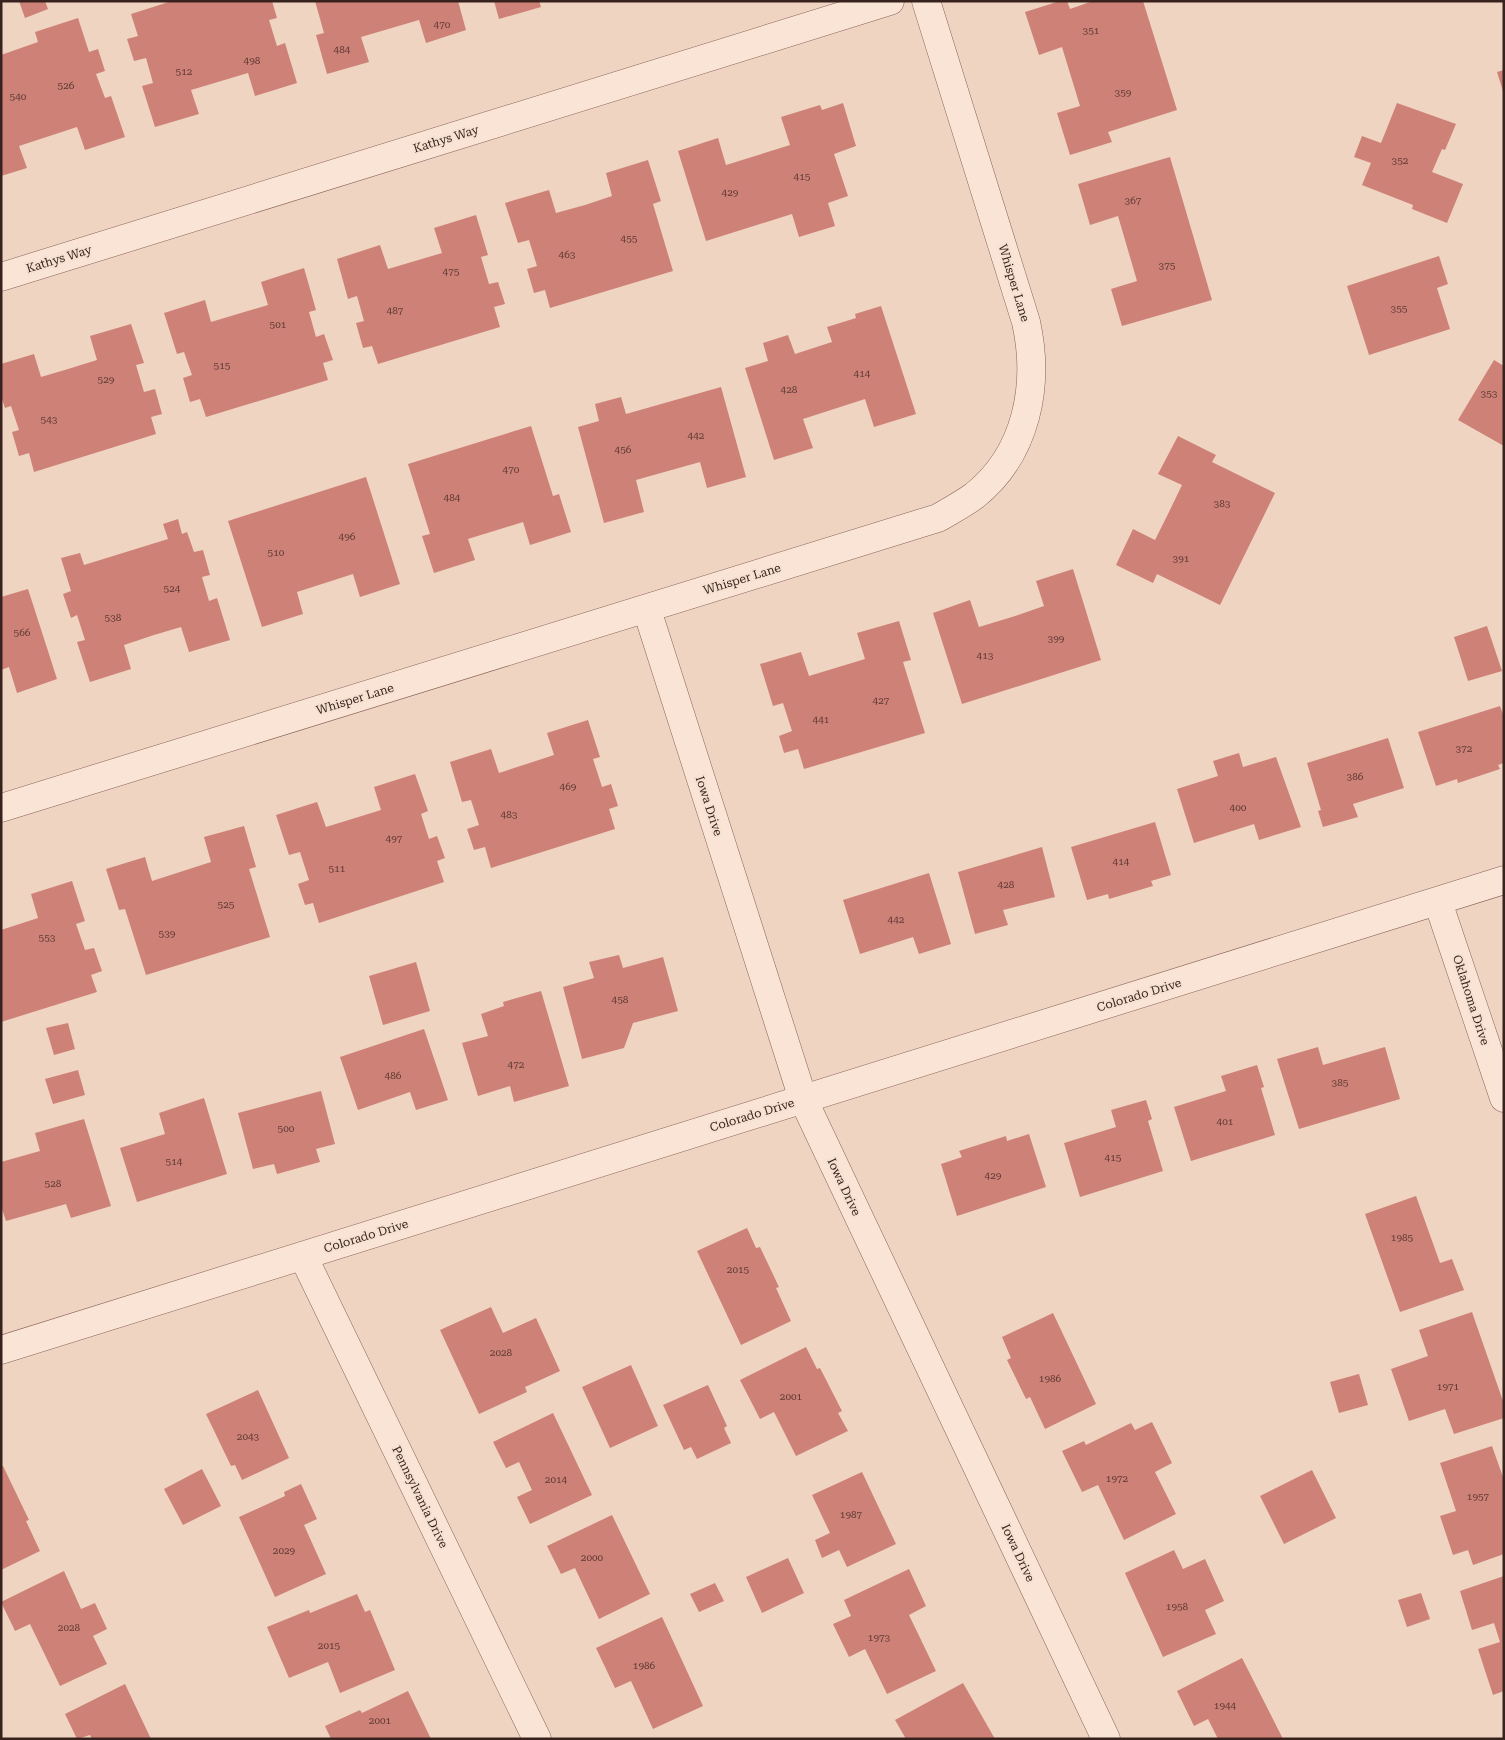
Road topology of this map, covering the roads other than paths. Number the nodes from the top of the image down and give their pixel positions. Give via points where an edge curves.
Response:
1 (890, 1) edge
2 (926, 1) edge
3 (1, 277) edge
4 (646, 610) junction
5 (1, 808) edge
6 (1504, 880) edge
7 (1438, 902) junction
8 (1504, 1098) edge
9 (803, 1099) junction
10 (303, 1256) junction
11 (1, 1350) edge
12 (536, 1739) edge
13 (1106, 1739) edge

1 - 3 street, Kathys Way
2 - 4 street, Whisper Lane via 1030,340 1031,394 1021,433 1002,465 974,495 938,518
4 - 5 street, Whisper Lane
4 - 9 street, Iowa Drive
6 - 7 street, Colorado Drive
7 - 8 street, Oklahoma Drive
7 - 9 street, Colorado Drive
9 - 10 street, Colorado Drive
9 - 13 street, Iowa Drive
10 - 11 street, Colorado Drive
10 - 12 street, Pennsylvania Drive

